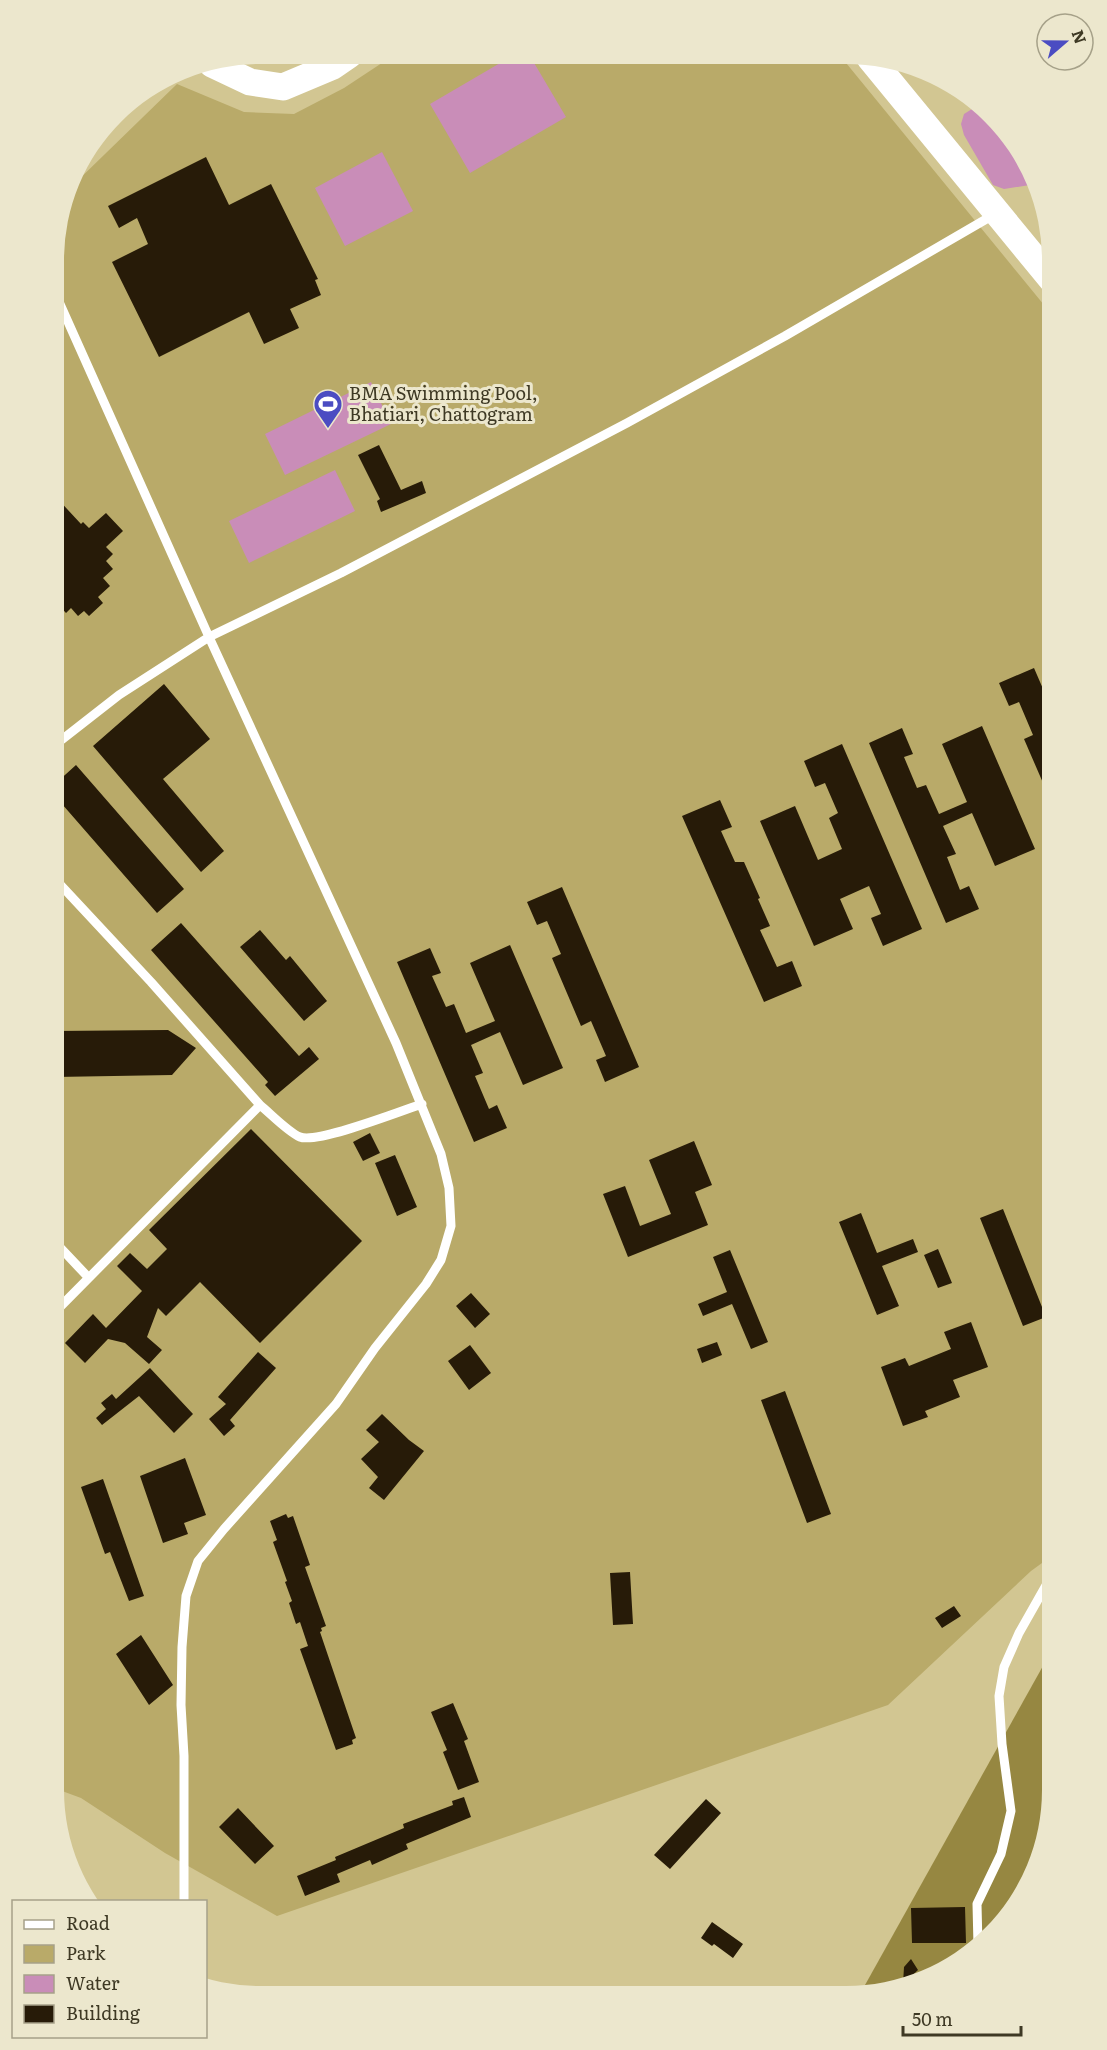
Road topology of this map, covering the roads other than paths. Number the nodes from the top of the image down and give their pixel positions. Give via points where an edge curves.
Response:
1 (336, 64) edge
2 (877, 67) edge
3 (221, 68) edge
4 (996, 213) junction
5 (1042, 268) edge
6 (64, 313) edge
7 (209, 637) junction
8 (64, 738) edge
9 (64, 889) edge
10 (422, 1104) junction
11 (260, 1105) junction
12 (64, 1252) edge
13 (88, 1277) junction
14 (64, 1302) edge
15 (1042, 1592) edge
16 (184, 1900) edge
17 (978, 1935) edge

1 - 3 main road via 283,87 250,82
2 - 4 main road
4 - 5 main road
4 - 7 lane via 627,423
6 - 7 lane
7 - 8 lane via 119,695
7 - 10 lane
9 - 11 lane
10 - 11 lane via 308,1140 298,1137
10 - 16 lane via 449,1188 451,1226 441,1260 336,1404 198,1561 186,1596 181,1705
11 - 13 lane
12 - 13 lane
13 - 14 lane
15 - 17 lane via 1004,1667 999,1696 1011,1811 1000,1854 977,1905

